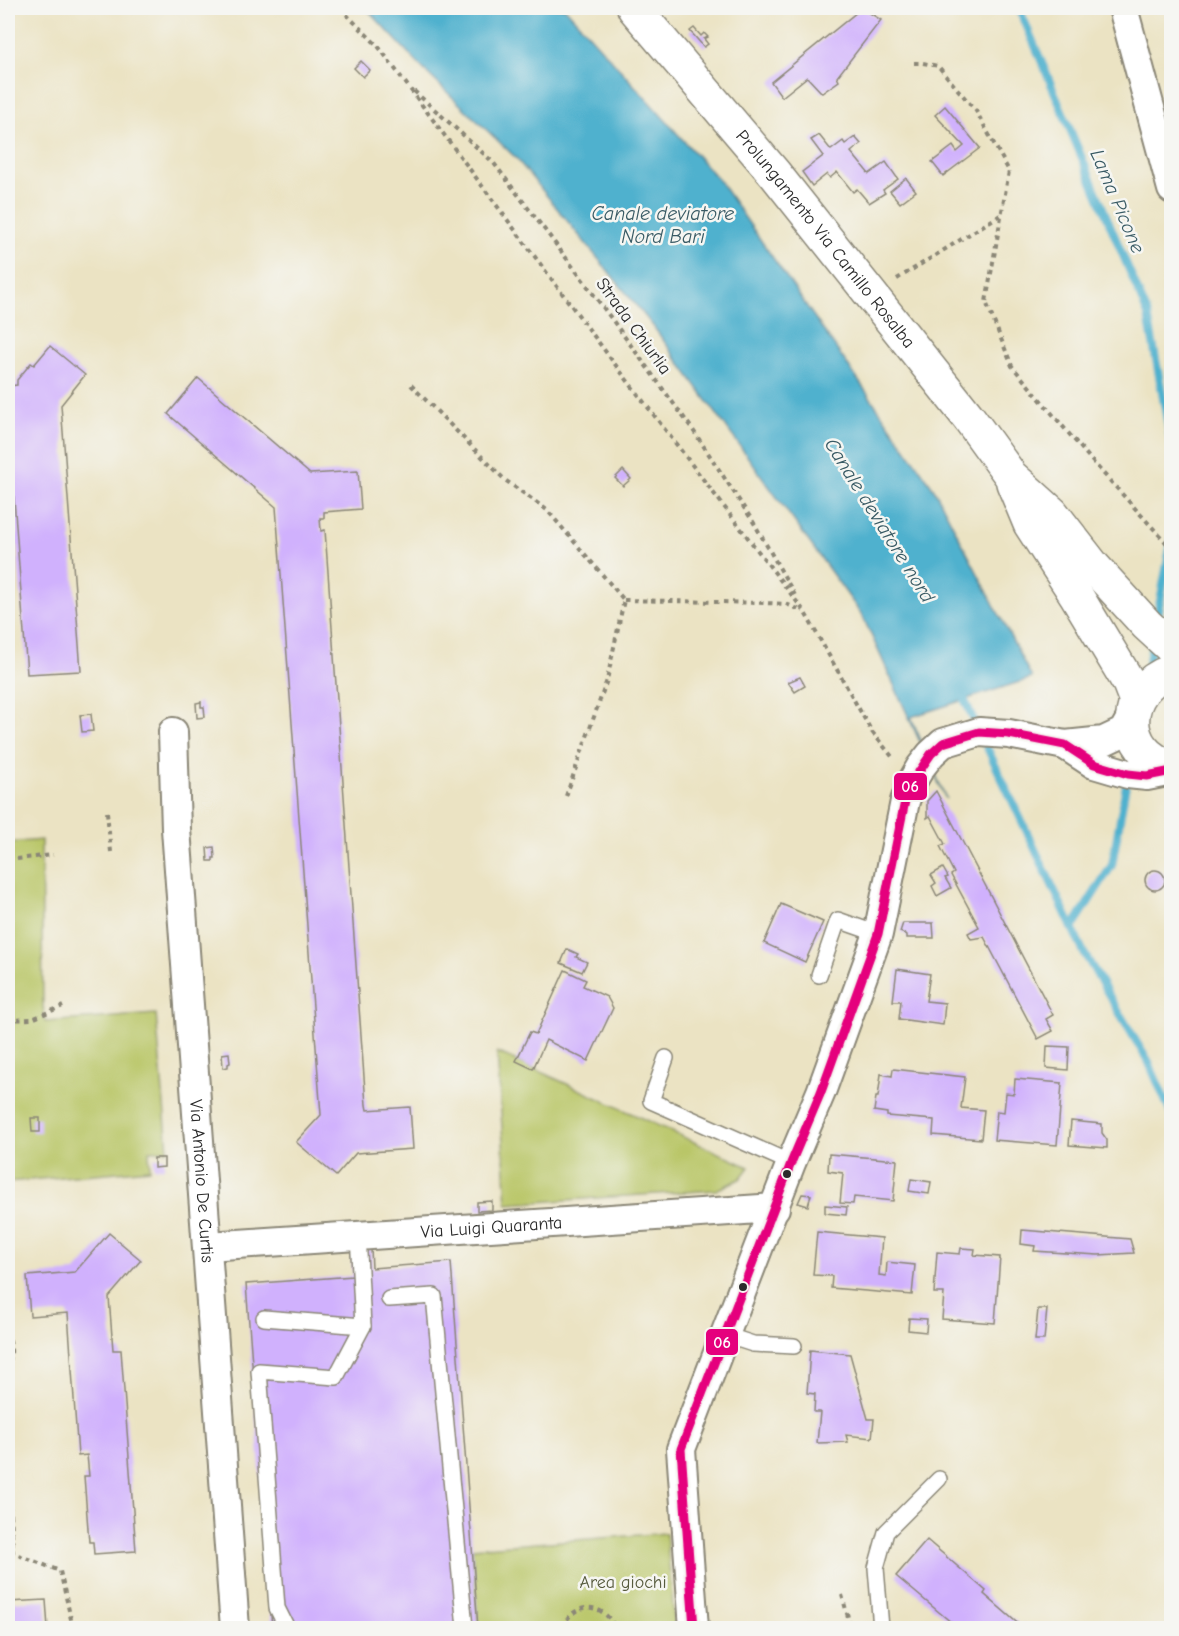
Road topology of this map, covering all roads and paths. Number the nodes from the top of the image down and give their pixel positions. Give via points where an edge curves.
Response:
1 (340, 8) edge
2 (634, 8) edge
3 (1123, 8) edge
4 (914, 63) dead end
5 (407, 84) junction
6 (1172, 189) edge
7 (1002, 214) junction
8 (871, 295) junction
9 (411, 385) dead end
10 (1011, 476) junction
11 (1172, 549) edge
12 (624, 600) junction
13 (804, 611) junction
14 (1172, 648) edge
15 (1172, 671) edge
16 (1134, 709) junction
17 (173, 732) dead end
18 (1065, 745) junction
19 (1172, 769) edge
20 (912, 782) junction
21 (566, 796) dead end
22 (107, 812) dead end
23 (111, 852) dead end
24 (53, 855) dead end
25 (8, 860) edge
26 (878, 934) junction
27 (819, 975) dead end
28 (63, 1006) dead end
29 (9, 1020) edge
30 (8, 1026) edge
31 (666, 1058) dead end
32 (791, 1163) junction
33 (775, 1208) junction
34 (358, 1235) junction
35 (208, 1246) junction
36 (389, 1299) dead end
37 (264, 1318) dead end
38 (363, 1326) junction
39 (8, 1331) edge
40 (725, 1335) junction
41 (794, 1346) dead end
42 (8, 1365) edge
43 (939, 1479) dead end
44 (8, 1496) edge
45 (8, 1549) edge
46 (14, 1553) junction
47 (842, 1595) dead end
48 (73, 1629) edge
49 (235, 1629) edge
50 (287, 1629) edge
51 (465, 1629) edge
52 (563, 1629) edge
53 (615, 1629) edge
54 (694, 1629) edge
55 (851, 1629) edge
56 (881, 1629) edge

1 - 5 path, Strada Chiurlia via 378,46
2 - 8 street, Prolungamento Via Camillo Rosalba via 775,174
3 - 6 street
4 - 7 path via 938,66 976,111 1009,171
5 - 13 path, Strada Chiurlia
5 - 13 path, Strada Chiurlia via 494,162 693,430 754,523
7 - 8 path
7 - 11 path via 986,302 1012,366
8 - 10 street, Prolungamento Via Camillo Rosalba
9 - 12 path via 505,480 547,510
10 - 14 street, Prolungamento Via Camillo Rosalba via 1052,513 1094,567
10 - 16 street, Prolungamento Via Camillo Rosalba via 1030,524 1129,683
12 - 13 path via 786,604
12 - 21 path via 607,680
13 - 20 path, Strada Chiurlia via 873,732
15 - 16 street via 1144,687
16 - 18 street via 1123,732 1104,741
16 - 19 street, Prolungamento Via Camillo Rosalba via 1135,737 1145,753
17 - 35 street, Via Antonio De Curtis via 176,829
18 - 19 street via 1094,764 1128,774 1147,776
18 - 20 street via 979,732 943,743
20 - 26 street
22 - 23 path
24 - 25 path
26 - 27 lane via 838,920
26 - 32 street
28 - 29 path via 32,1019
29 - 30 path
31 - 32 lane via 651,1101
32 - 33 street
33 - 34 street, Via Luigi Quaranta
33 - 40 street
34 - 35 street, Via Luigi Quaranta
34 - 38 lane
35 - 49 street, Via Antonio De Curtis
36 - 51 lane via 434,1296
37 - 38 lane
38 - 50 lane via 336,1377 259,1371 277,1608
39 - 42 path
40 - 41 lane via 753,1344
40 - 54 street via 681,1449
43 - 56 lane via 886,1532 876,1568
44 - 46 path
45 - 46 path
46 - 48 path via 60,1571
47 - 55 path
52 - 53 path via 573,1612 590,1608 606,1614

